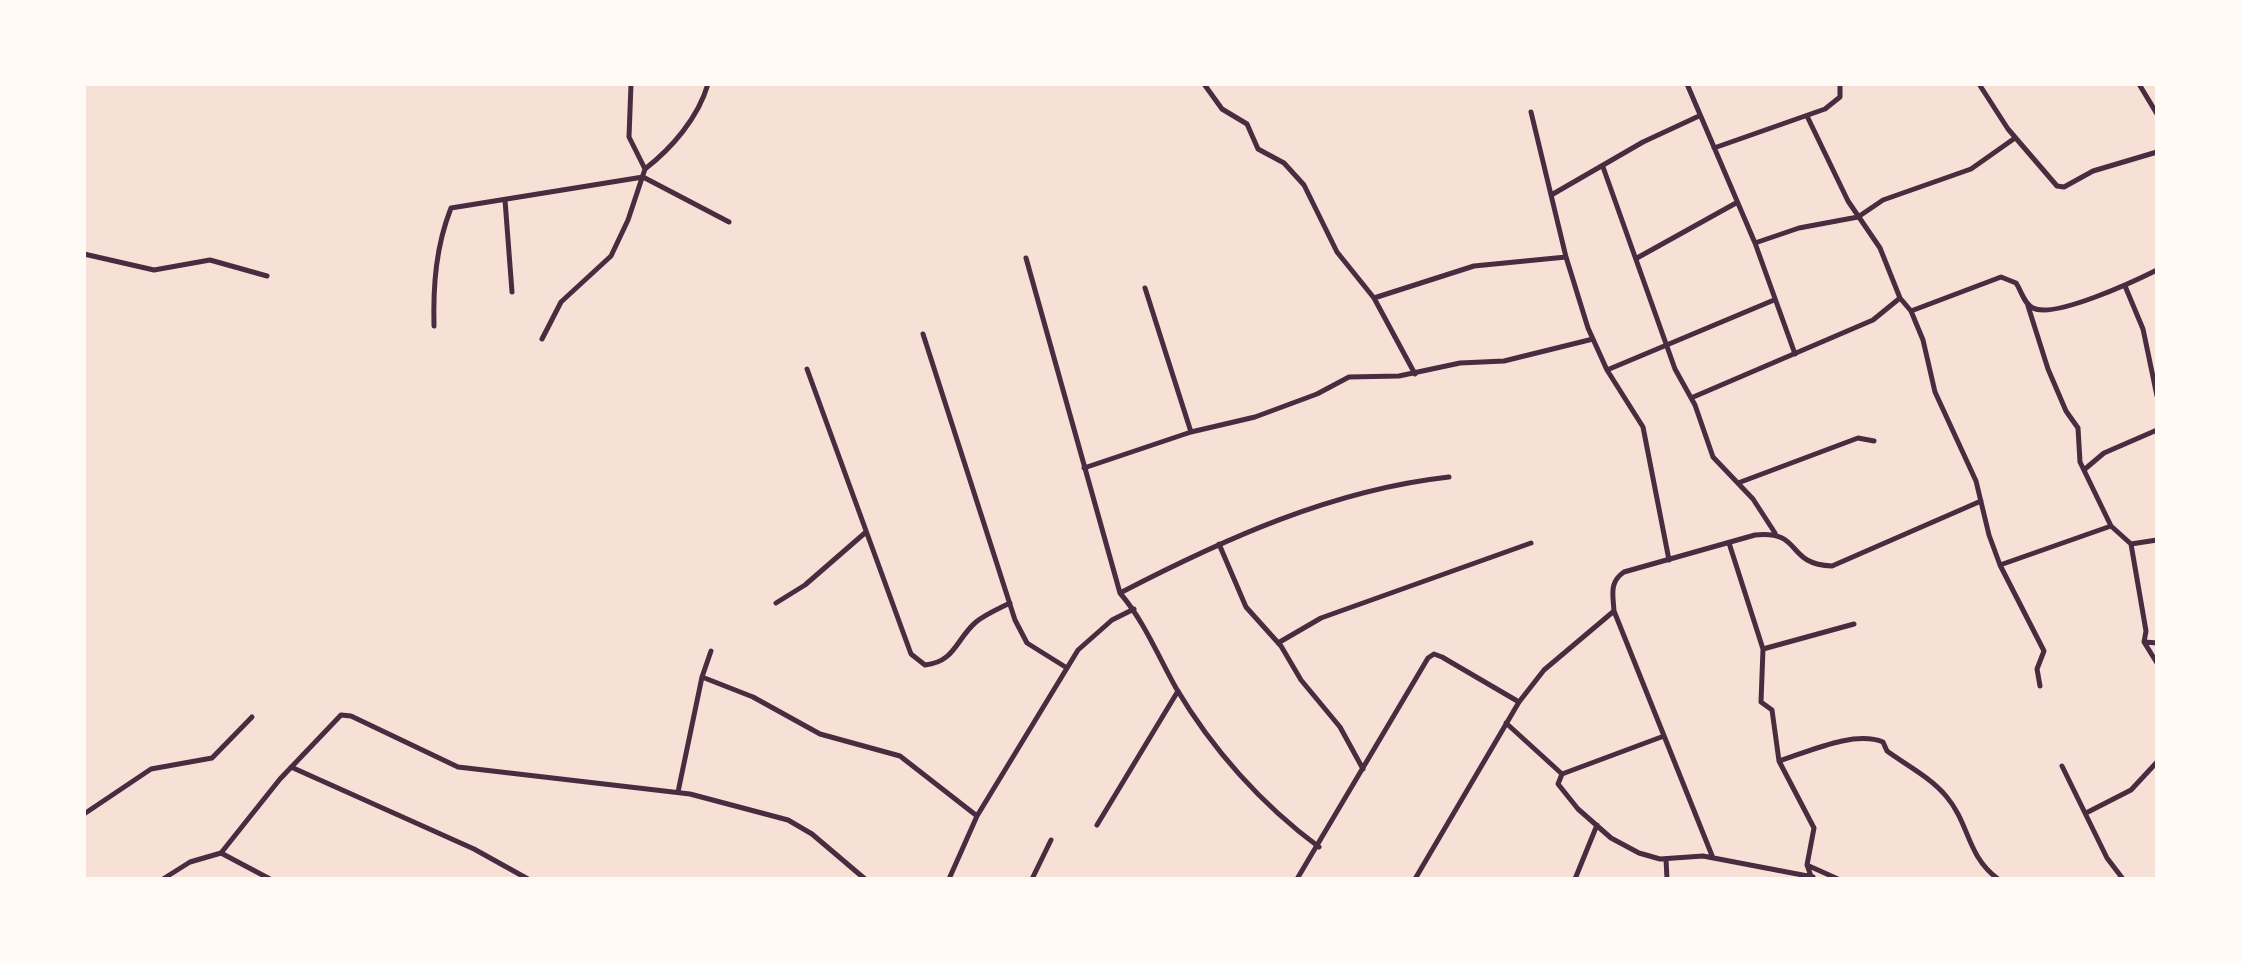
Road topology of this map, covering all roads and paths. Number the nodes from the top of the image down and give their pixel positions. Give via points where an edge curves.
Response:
1 (631, 84) edge
2 (708, 84) edge
3 (1204, 84) edge
4 (1687, 84) edge
5 (1840, 84) edge
6 (1979, 84) edge
7 (2139, 84) edge
8 (1531, 112) dead end
9 (2157, 114) edge
10 (1699, 116) junction
11 (1807, 116) junction
12 (2015, 138) junction
13 (1714, 148) junction
14 (2157, 152) edge
15 (1603, 167) junction
16 (644, 173) junction
17 (1553, 194) junction
18 (505, 200) junction
19 (1736, 203) junction
20 (1858, 217) junction
21 (729, 222) dead end
22 (1755, 243) junction
23 (84, 254) edge
24 (1566, 257) junction
25 (1026, 258) dead end
26 (1637, 258) junction
27 (2157, 270) edge
28 (267, 276) dead end
29 (2125, 286) junction
30 (1145, 288) dead end
31 (512, 292) dead end
32 (1374, 298) junction
33 (1900, 298) junction
34 (1774, 300) junction
35 (2028, 306) junction
36 (1911, 311) junction
37 (434, 326) dead end
38 (923, 334) dead end
39 (542, 339) dead end
40 (1593, 339) junction
41 (1668, 343) junction
42 (1795, 354) junction
43 (807, 369) dead end
44 (1607, 370) junction
45 (1415, 374) junction
46 (2157, 396) edge
47 (1691, 398) junction
48 (2157, 430) edge
49 (1191, 432) junction
50 (1874, 441) dead end
51 (1084, 468) junction
52 (2085, 469) junction
53 (1449, 477) dead end
54 (1738, 483) junction
55 (1981, 501) junction
56 (2111, 526) junction
57 (866, 532) junction
58 (1775, 533) junction
59 (2157, 540) edge
60 (1531, 543) dead end
61 (1729, 543) junction
62 (1219, 544) junction
63 (2131, 544) junction
64 (1669, 560) junction
65 (2000, 565) junction
66 (1120, 593) junction
67 (776, 603) dead end
68 (1010, 603) junction
69 (1134, 609) junction
70 (1614, 611) junction
71 (1854, 624) dead end
72 (2144, 642) junction
73 (1278, 643) junction
74 (2157, 643) edge
75 (1763, 649) junction
76 (711, 651) dead end
77 (2157, 663) edge
78 (1067, 668) junction
79 (702, 677) junction
80 (2040, 686) dead end
81 (1178, 691) junction
82 (1519, 702) junction
83 (252, 717) dead end
84 (1506, 723) junction
85 (1664, 736) junction
86 (1779, 761) junction
87 (2157, 762) edge
88 (2062, 766) dead end
89 (291, 767) junction
90 (1363, 769) junction
91 (1562, 774) junction
92 (678, 792) junction
93 (2086, 813) junction
94 (84, 814) edge
95 (977, 816) junction
96 (1097, 825) dead end
97 (1597, 825) junction
98 (1051, 840) dead end
99 (1319, 847) junction
100 (221, 853) junction
101 (1713, 858) junction
102 (1666, 859) junction
103 (1807, 865) junction
104 (1813, 878) edge
105 (163, 879) edge
106 (270, 879) edge
107 (528, 879) edge
108 (865, 879) edge
109 (949, 879) edge
110 (1032, 879) edge
111 (1297, 879) edge
112 (1415, 879) edge
113 (1575, 879) edge
114 (1667, 879) edge
115 (1838, 879) edge
116 (1998, 879) edge
117 (2123, 879) edge

1 - 16 street via 629,137
2 - 16 street via 693,118
3 - 32 street via 1222,109 1247,124 1258,149 1284,163 1304,185 1337,252
4 - 10 street
5 - 11 street via 1836,102
6 - 12 street
7 - 9 street
8 - 17 street
10 - 13 street
10 - 15 street
11 - 13 street
11 - 20 street
12 - 14 street via 2057,186 2064,187 2093,171
12 - 20 street via 1971,169 1883,200
13 - 19 street
15 - 17 street
15 - 26 street
16 - 18 street
16 - 21 street
16 - 39 street via 611,256 561,302
17 - 24 street
18 - 31 street
18 - 37 street via 451,208 433,284
19 - 22 street
19 - 26 street
20 - 22 street
20 - 33 street via 1880,248
22 - 34 street
23 - 28 street via 154,270 210,260
24 - 32 street via 1474,266
24 - 40 street
25 - 51 street
26 - 41 street
27 - 29 street
29 - 35 street via 2050,310
29 - 46 street via 2143,329
30 - 49 street
32 - 45 street
33 - 36 street
33 - 42 street via 1873,320
34 - 41 street
34 - 42 street
35 - 36 street via 2013,279 2001,277
35 - 52 street via 2048,369 2078,428 2078,456
36 - 55 street via 1935,392
38 - 68 street
40 - 44 street
40 - 45 street via 1504,361 1460,363
41 - 44 street
41 - 47 street
42 - 47 street
43 - 57 street
44 - 64 street via 1643,427
45 - 49 street via 1349,377 1279,409
47 - 54 street via 1713,457
48 - 52 street via 2104,453
49 - 51 street
50 - 54 street via 1858,438
51 - 66 street
52 - 56 street
53 - 62 street via 1341,498
54 - 58 street
55 - 58 street via 1832,566 1812,565
55 - 65 street
56 - 63 street
56 - 65 street
57 - 67 street
57 - 68 street via 911,654 925,665 939,664 975,623
58 - 61 street
59 - 63 street
60 - 73 street via 1321,618
61 - 64 street
61 - 75 street
62 - 66 street
62 - 73 street via 1246,607
63 - 72 street
64 - 70 street via 1615,578
65 - 80 street via 2044,651 2037,669
66 - 69 street
68 - 78 street via 1027,643
69 - 78 street via 1092,636
69 - 81 street
70 - 82 street via 1544,670
70 - 85 street
71 - 75 street
72 - 74 street
72 - 77 street
73 - 90 street via 1340,727
75 - 86 street via 1761,702 1772,710
76 - 79 street
78 - 95 street
79 - 92 street
79 - 95 street via 753,697 820,734 900,756
81 - 96 street
81 - 99 street via 1236,771
82 - 84 street
82 - 90 street via 1434,654 1421,667
83 - 94 street via 212,758 151,769
84 - 91 street
84 - 112 street
85 - 91 street
85 - 101 street
86 - 103 street via 1814,828
86 - 116 street via 1853,741 1883,742 1887,751 1944,794 1977,861
87 - 93 street via 2131,790
88 - 93 street
89 - 92 street via 341,715 458,767
89 - 100 street
89 - 107 street via 474,849
90 - 99 street
91 - 97 street via 1558,784 1563,793
92 - 108 street via 788,820
93 - 117 street
95 - 109 street
97 - 102 street via 1639,853
97 - 113 street
98 - 110 street
99 - 111 street
100 - 105 street via 190,862
100 - 106 street
101 - 102 street
101 - 104 street
102 - 114 street
103 - 104 street
103 - 115 street

